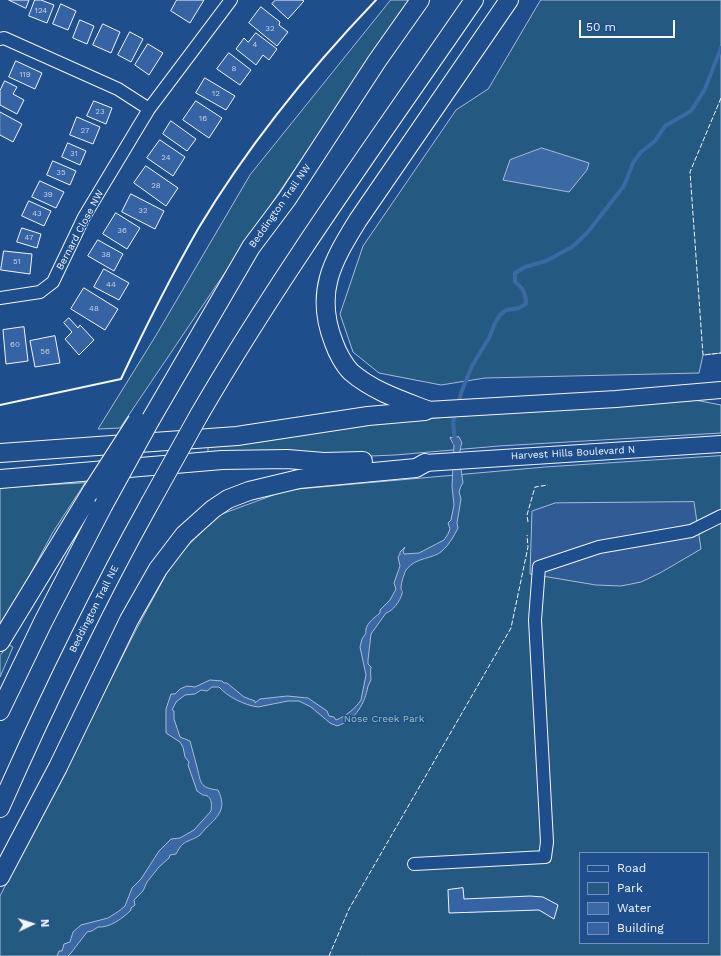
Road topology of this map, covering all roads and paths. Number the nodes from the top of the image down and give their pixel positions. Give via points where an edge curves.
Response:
1 (231, 0) edge
2 (420, 0) edge
3 (474, 0) edge
4 (509, 0) edge
5 (0, 39) edge
6 (149, 109) junction
7 (0, 298) edge
8 (721, 390) edge
9 (428, 410) junction
10 (145, 419) junction
11 (721, 444) edge
12 (0, 453) edge
13 (425, 463) junction
14 (0, 479) edge
15 (721, 516) edge
16 (0, 642) edge
17 (0, 711) edge
18 (0, 808) edge
19 (414, 864) dead end
20 (0, 877) edge

1 - 6 street, Bernard Close NW
2 - 10 main road, Beddington Trail NW via 287,198 251,247
3 - 18 main road, Beddington Trail NE, bridge via 307,243 199,415 126,546 42,713
4 - 9 main road via 358,220 340,249 326,290 325,311 329,330 350,371 394,397
5 - 6 street via 4,38 118,89
6 - 7 street, Bernard Close NW via 84,217 53,282 40,292
8 - 9 main road
9 - 12 main road via 368,416 229,437
10 - 16 main road, bridge via 92,491
10 - 17 main road, bridge
11 - 13 main road, Harvest Hills Boulevard N
13 - 14 main road via 412,459 357,462 229,460
13 - 20 main road via 416,468 299,479 249,492 228,499 184,535 158,570 129,620 58,767
15 - 19 street via 691,531 599,547 539,567 535,620 545,857

